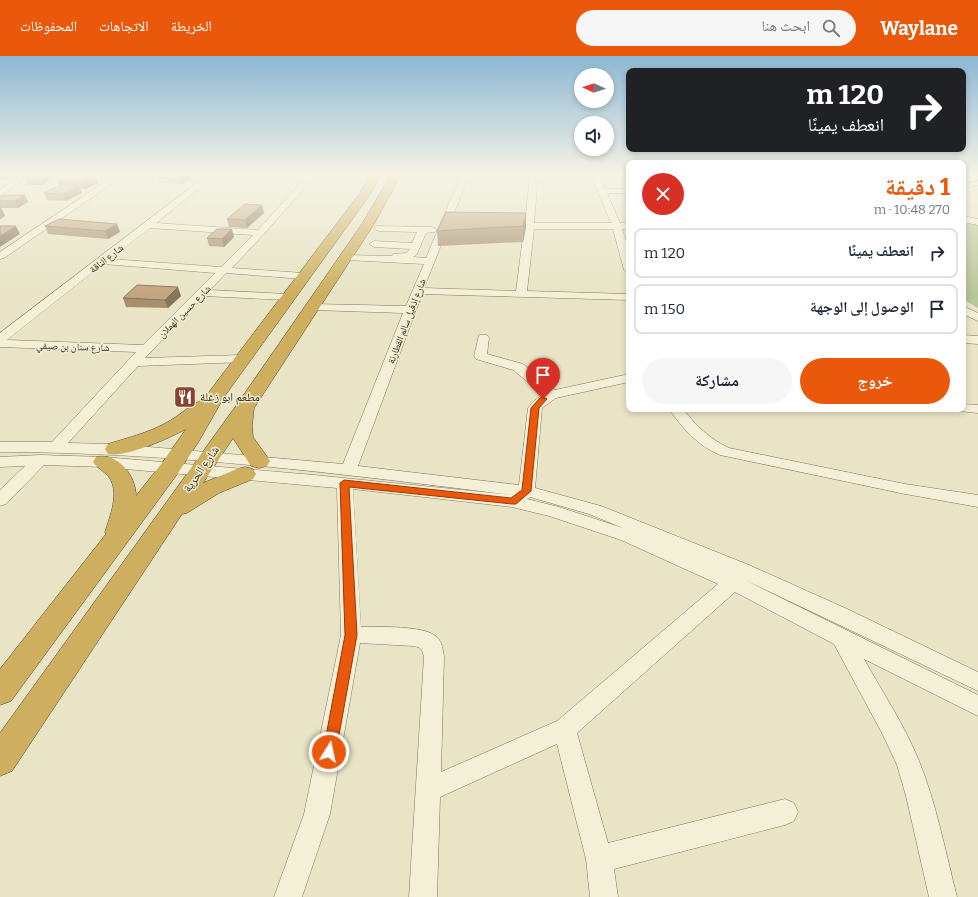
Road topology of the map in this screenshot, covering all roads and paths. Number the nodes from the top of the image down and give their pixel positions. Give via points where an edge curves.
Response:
1 (62, 214) edge
2 (163, 214) edge
3 (277, 214) edge
4 (350, 214) edge
5 (381, 214) edge
6 (450, 214) edge
7 (530, 214) edge
8 (613, 214) edge
9 (966, 220) edge
10 (978, 222) edge
11 (150, 225) junction
12 (494, 226) edge
13 (618, 226) junction
14 (626, 226) edge
15 (529, 227) junction
16 (260, 233) junction
17 (375, 233) junction
18 (443, 233) junction
19 (419, 238) junction
20 (626, 253) edge
21 (351, 255) junction
22 (0, 256) edge
23 (102, 261) junction
24 (430, 261) junction
25 (224, 271) junction
26 (303, 276) junction
27 (418, 291) junction
28 (202, 293) junction
29 (521, 294) junction
30 (287, 297) junction
31 (626, 297) edge
32 (313, 307) junction
33 (410, 310) junction
34 (966, 311) edge
35 (978, 318) edge
36 (483, 338) dead end
37 (0, 339) edge
38 (966, 339) edge
39 (978, 340) edge
40 (0, 343) edge
41 (146, 349) junction
42 (242, 359) junction
43 (135, 362) junction
44 (626, 379) edge
45 (214, 396) junction
46 (552, 396) junction
47 (245, 407) junction
48 (966, 408) edge
49 (978, 409) edge
50 (678, 412) edge
51 (56, 447) junction
52 (0, 448) edge
53 (109, 456) junction
54 (40, 460) junction
55 (174, 461) junction
56 (0, 462) edge
57 (204, 464) junction
58 (252, 468) junction
59 (347, 476) junction
60 (520, 496) junction
61 (0, 500) edge
62 (978, 501) edge
63 (169, 515) junction
64 (113, 543) junction
65 (738, 576) junction
66 (844, 629) junction
67 (351, 635) junction
68 (978, 682) edge
69 (0, 692) edge
70 (978, 706) edge
71 (565, 729) junction
72 (0, 760) edge
73 (428, 790) junction
74 (785, 812) dead end
75 (598, 858) junction
76 (288, 897) edge
77 (423, 897) edge
78 (604, 897) edge
79 (943, 897) edge

1 - 22 street
2 - 11 street, شارع الناقة
3 - 16 street, شارع حسين الهملان
4 - 26 highway
5 - 17 highway, شارع الحرية
6 - 18 street, شارع إذفيل سالم القطارنة
7 - 15 street
8 - 13 street
9 - 10 street
11 - 16 street
11 - 23 street, شارع الناقة
12 - 15 street
13 - 14 street
13 - 15 street
13 - 20 street
15 - 29 street
16 - 25 street, شارع حسين الهملان
17 - 19 street
17 - 19 street
17 - 21 highway, شارع الحرية
18 - 19 street
18 - 19 street
18 - 24 street, شارع إذفيل سالم القطارنة
19 - 21 street via 412,254 408,256
21 - 24 street
21 - 32 highway, شارع الحرية
23 - 25 street
23 - 37 street, شارع الناقة
24 - 27 street, شارع إذفيل سالم القطارنة
25 - 26 street
25 - 28 street, شارع حسين الهملان
26 - 30 highway
27 - 29 street
27 - 33 street, شارع إذفيل سالم القطارنة
28 - 30 street
28 - 41 street, شارع حسين الهملان
29 - 31 street
30 - 42 highway
32 - 33 street
32 - 47 highway, شارع الحرية
33 - 59 street, شارع إذفيل سالم القطارنة
34 - 35 street
36 - 46 street via 480,356 518,367
38 - 39 street
40 - 41 street, شارع سنان بن صيفي
41 - 43 street, شارع حسين الهملان
42 - 43 street
42 - 45 highway
43 - 51 street, شارع حسين الهملان
44 - 46 street
45 - 53 highway via 177,427
45 - 55 highway
46 - 60 street via 543,399 535,408
47 - 57 highway, شارع الحرية
47 - 58 highway via 242,438
48 - 49 street
50 - 62 street via 701,439 725,452 905,489
51 - 52 street
51 - 53 street
53 - 54 street
53 - 55 street
53 - 64 highway via 125,489 124,509
54 - 56 street
54 - 61 street
55 - 57 street
55 - 64 highway
57 - 58 street
57 - 63 highway, شارع الحرية
58 - 59 street
58 - 63 highway via 199,493
59 - 60 street
59 - 67 street
60 - 65 street via 553,511
63 - 72 highway, شارع الحرية
64 - 69 highway
65 - 66 street
65 - 71 street
66 - 68 street
66 - 70 street
66 - 79 street via 908,763
67 - 73 street via 414,637 426,640 432,646 434,657
67 - 76 street via 317,814
71 - 73 street
71 - 75 street
73 - 77 street
74 - 75 street
75 - 78 street

